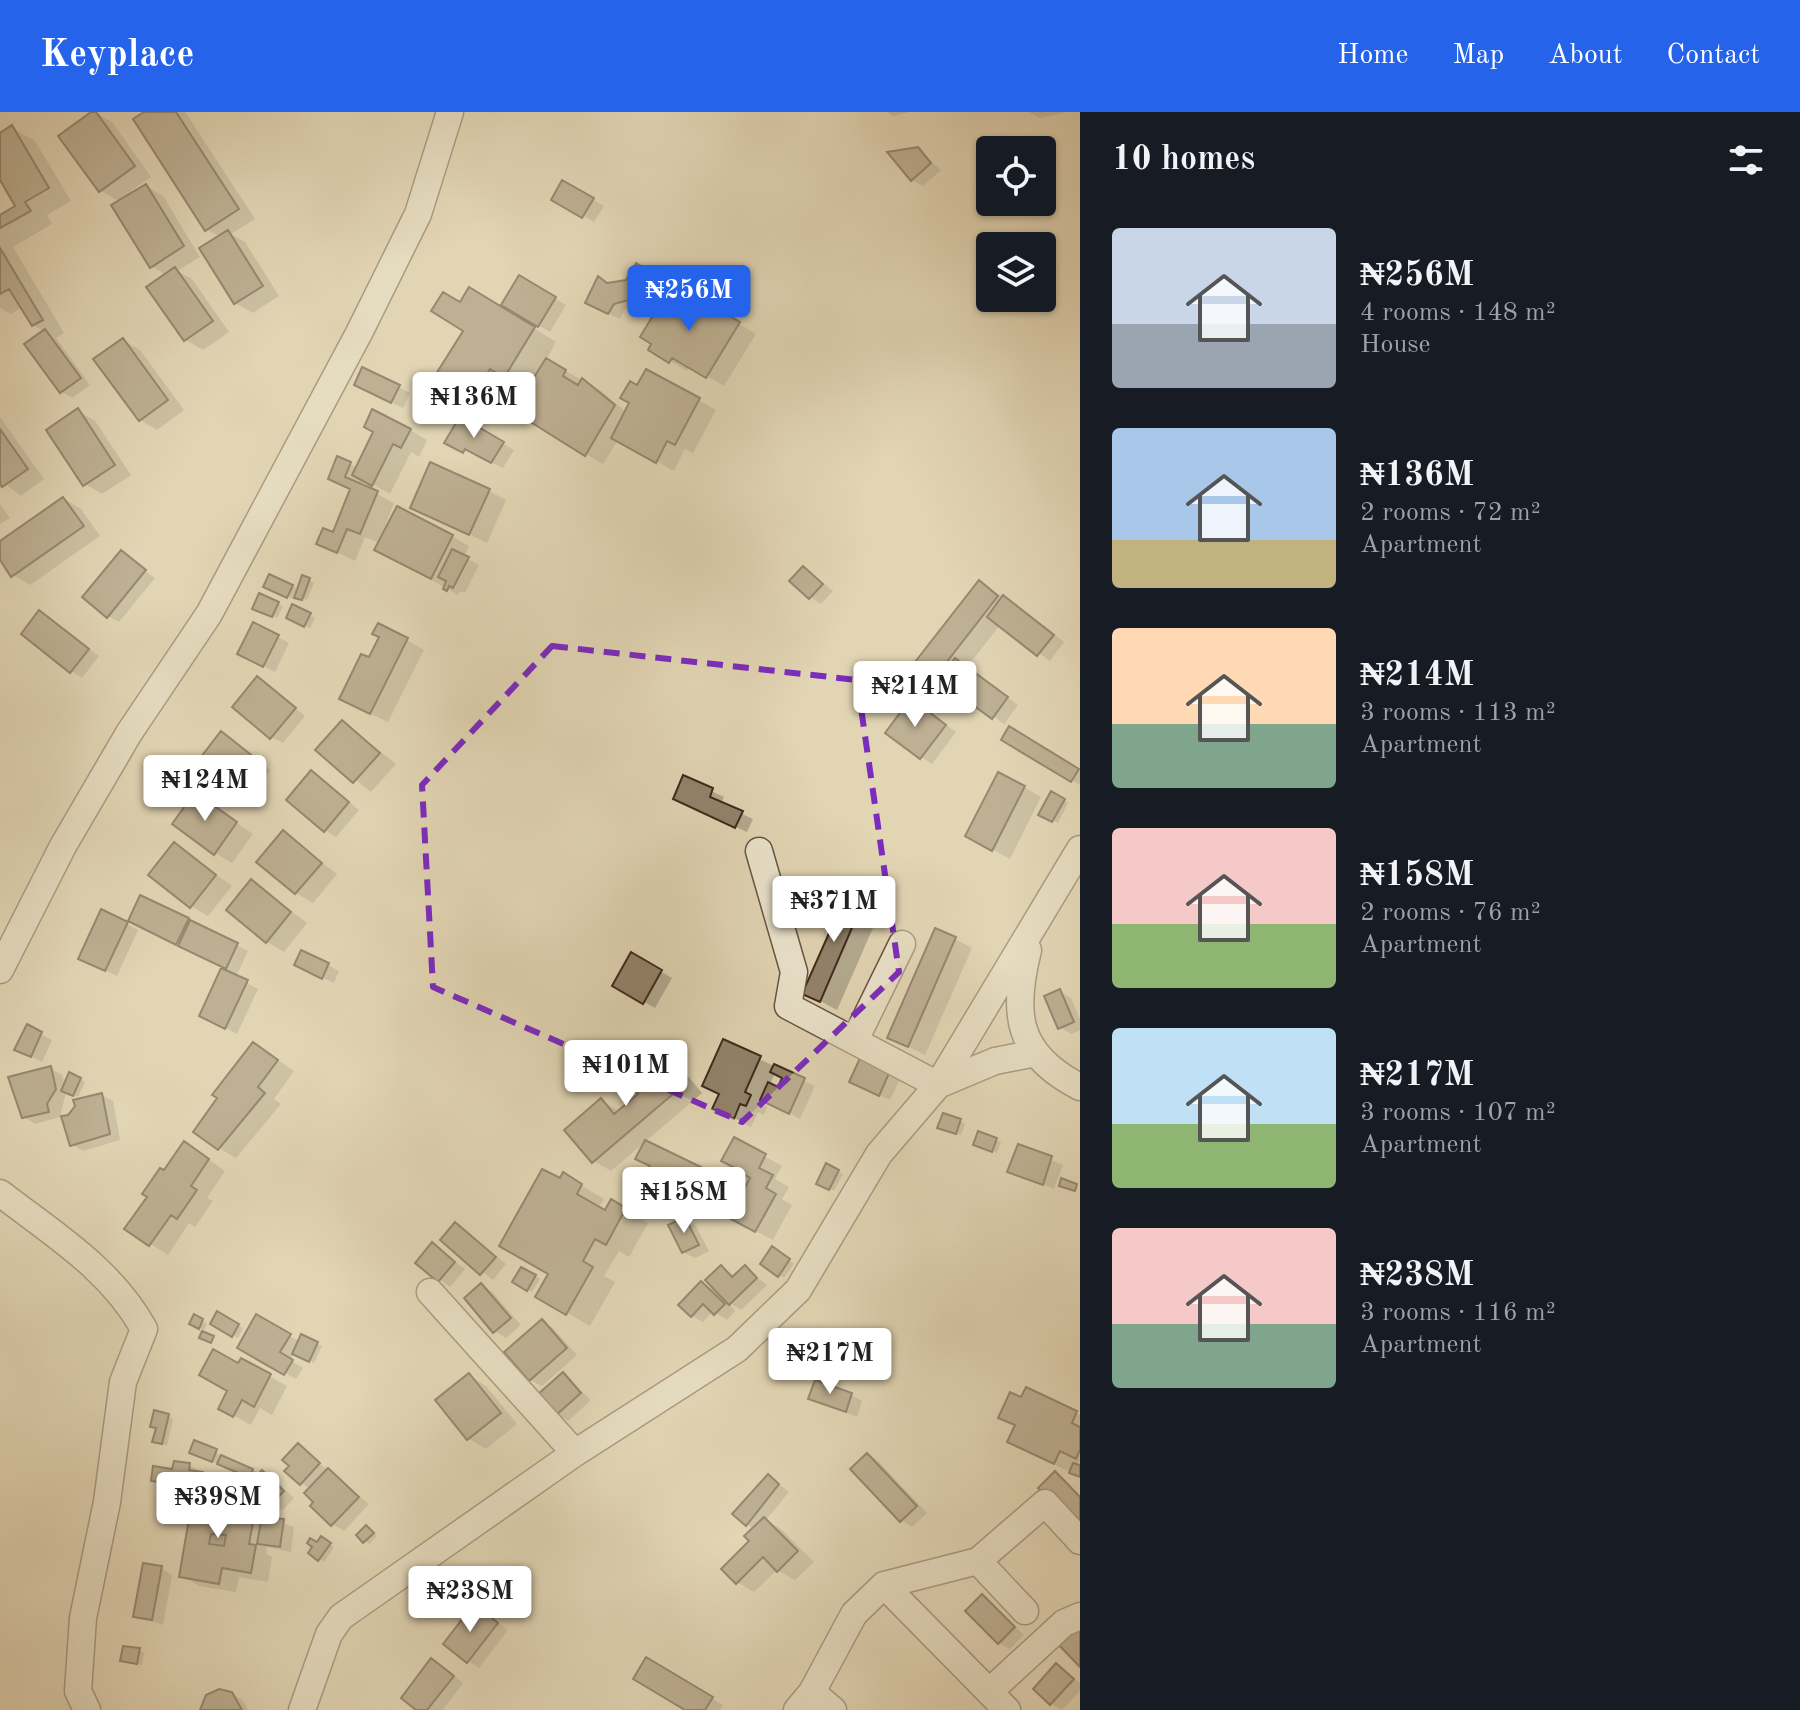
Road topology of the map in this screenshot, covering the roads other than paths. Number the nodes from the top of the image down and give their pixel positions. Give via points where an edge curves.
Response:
1 (450, 112) edge
2 (1080, 849) edge
3 (759, 851) dead end
4 (1034, 924) junction
5 (902, 944) dead end
6 (0, 970) edge
7 (855, 1040) junction
8 (1036, 1053) junction
9 (938, 1085) junction
10 (1080, 1087) edge
11 (0, 1193) edge
12 (430, 1292) dead end
13 (575, 1453) junction
14 (1080, 1541) edge
15 (978, 1561) junction
16 (884, 1585) junction
17 (1025, 1611) dead end
18 (1080, 1616) edge
19 (804, 1701) edge
20 (998, 1701) edge
21 (87, 1710) edge
22 (302, 1710) edge
23 (833, 1710) edge

1 - 6 street via 418,214 359,333 209,614 63,846
2 - 4 street
3 - 7 street via 794,972 788,1006
4 - 8 street via 1019,999 1020,1024
4 - 9 street
5 - 7 street
7 - 9 street
8 - 9 street via 995,1061
8 - 10 street
9 - 13 street via 879,1154 798,1290 737,1349
11 - 21 street via 92,1263 132,1307 144,1329 123,1382 107,1502 83,1618 78,1691
12 - 13 street
13 - 22 street via 341,1617 329,1634
14 - 15 street via 1045,1503
15 - 16 street
15 - 17 street
16 - 19 street via 854,1614
16 - 20 street
18 - 20 street via 1064,1623
19 - 23 street

